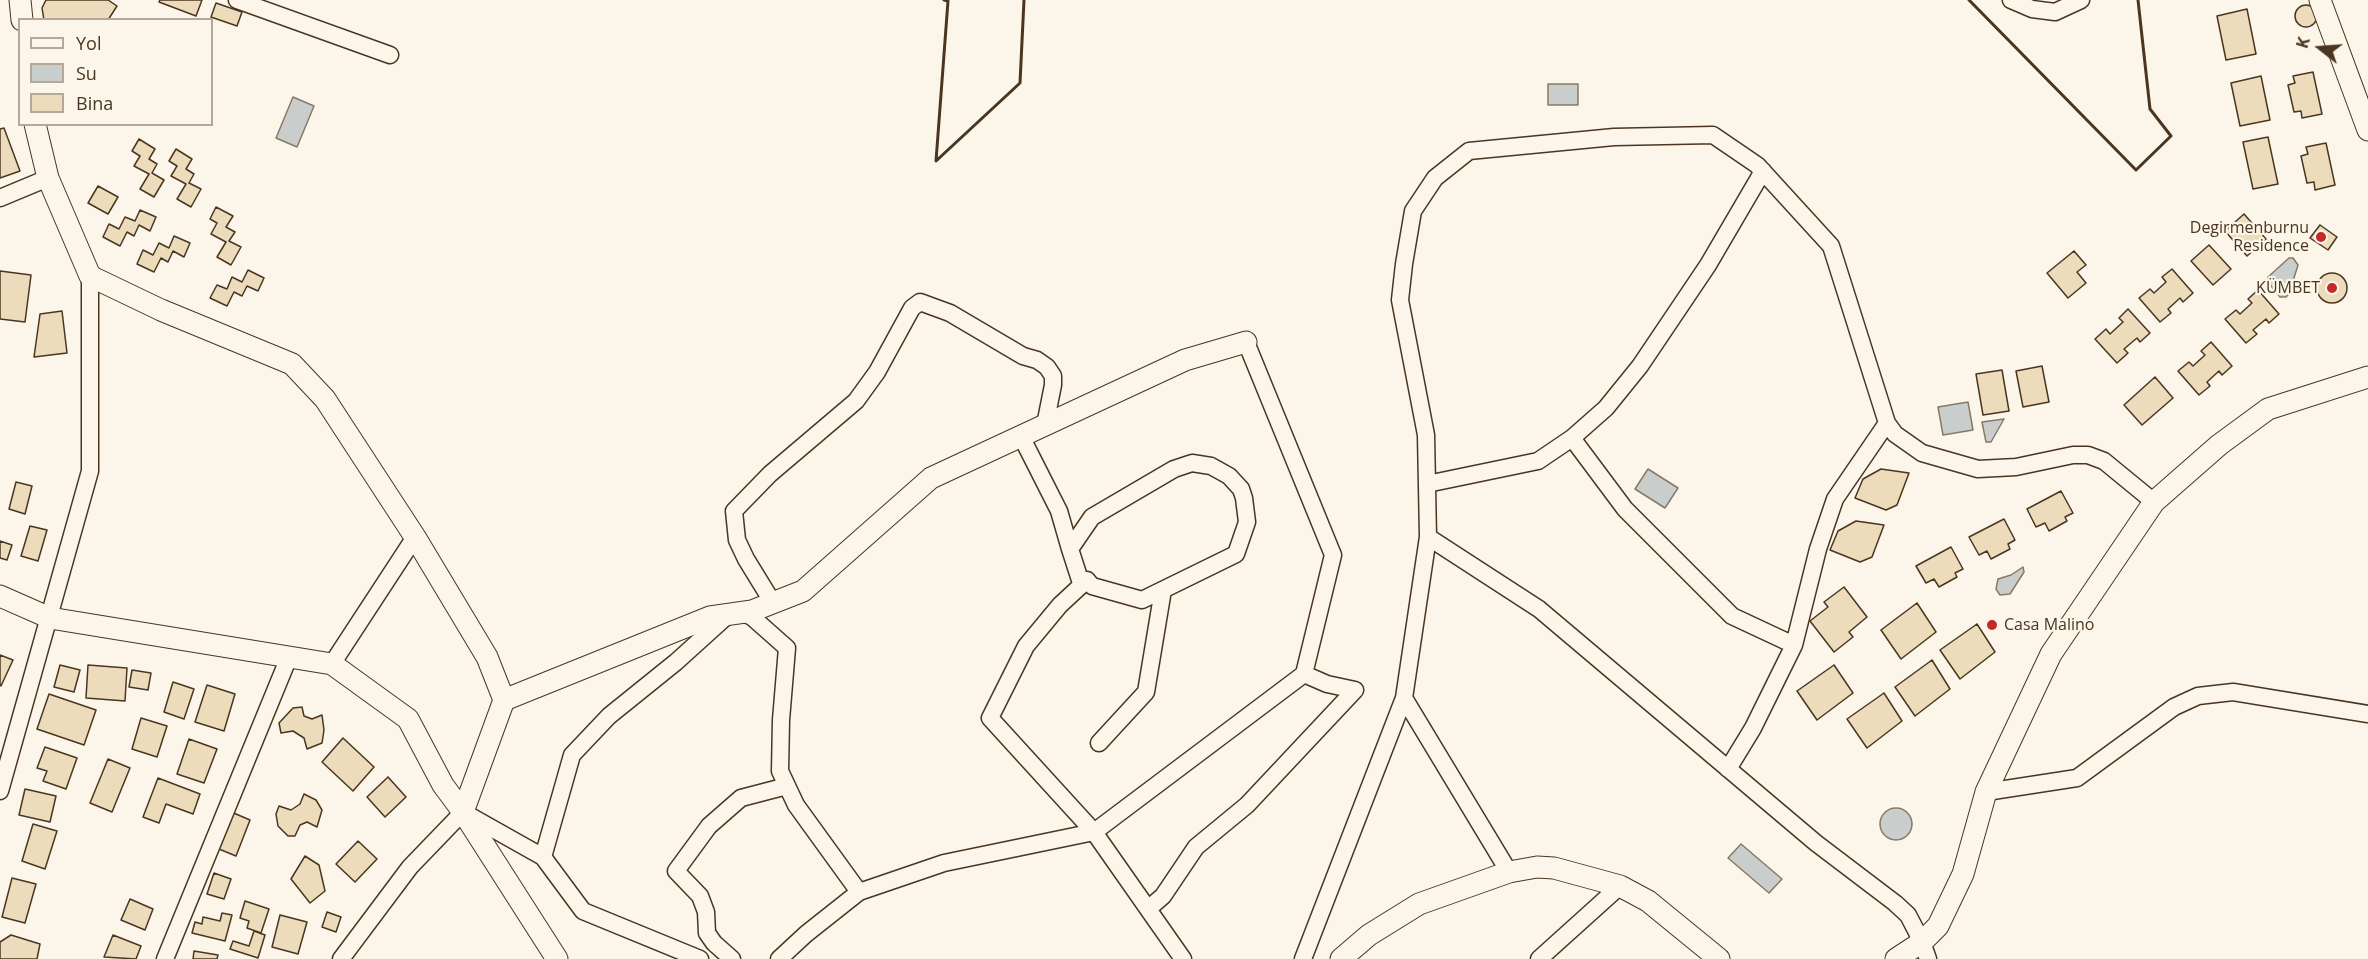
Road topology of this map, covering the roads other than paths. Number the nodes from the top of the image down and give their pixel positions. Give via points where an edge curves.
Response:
1 (20, 0) edge
2 (237, 0) edge
3 (2011, 0) edge
4 (2081, 0) edge
5 (2320, 0) edge
6 (22, 18) edge
7 (390, 55) dead end
8 (35, 126) edge
9 (2368, 129) edge
10 (1763, 171) junction
11 (48, 178) junction
12 (0, 198) edge
13 (90, 276) junction
14 (1246, 342) joint
15 (2368, 376) edge
16 (1887, 423) junction
17 (1045, 425) junction
18 (1021, 436) junction
19 (1572, 438) junction
20 (1427, 484) junction
21 (2154, 502) junction
22 (415, 537) junction
23 (1428, 537) junction
24 (1070, 549) junction
25 (1087, 580) junction
26 (1163, 590) junction
27 (0, 596) edge
28 (773, 603) junction
29 (736, 614) junction
30 (50, 618) junction
31 (1794, 645) junction
32 (289, 657) junction
33 (332, 664) junction
34 (1304, 674) junction
35 (1404, 698) junction
36 (504, 700) junction
37 (2368, 714) edge
38 (1099, 743) dead end
39 (1728, 769) junction
40 (787, 786) junction
41 (0, 790) edge
42 (1986, 792) junction
43 (464, 812) junction
44 (1094, 832) junction
45 (543, 857) junction
46 (1509, 872) junction
47 (1620, 886) junction
48 (859, 892) junction
49 (1148, 909) junction
50 (1925, 950) edge
51 (165, 959) edge
52 (341, 959) edge
53 (557, 959) edge
54 (700, 959) edge
55 (732, 959) edge
56 (778, 959) edge
57 (1183, 959) edge
58 (1303, 959) edge
59 (1341, 959) edge
60 (1539, 959) edge
61 (1719, 959) edge
62 (1896, 959) edge

1 - 6 street
2 - 7 street
3 - 4 street via 2031,9 2055,12
5 - 9 street
8 - 11 street
10 - 16 street via 1831,246
10 - 19 street via 1708,265 1640,366 1606,408
10 - 20 street via 1713,135 1624,136 1469,151 1435,178 1413,211 1400,300 1426,435
11 - 12 street
11 - 13 street
13 - 22 street via 292,364 325,399
13 - 30 street via 90,471
14 - 17 street via 1185,360
14 - 34 street via 1333,555
15 - 21 street via 2268,409 2219,445
16 - 21 street via 1895,434 1922,453 1978,469 2088,455 2104,461
16 - 31 street via 1835,500 1818,549
17 - 18 street
17 - 28 street via 1053,385 1047,367 950,313 920,302 912,308 877,372 856,401 770,474 734,511 737,540
18 - 24 street via 1059,511
18 - 28 street via 931,478 803,591
19 - 20 street via 1538,461
19 - 31 street via 1625,510 1732,616
20 - 23 street
21 - 42 street via 2051,654
22 - 33 street
22 - 36 street via 487,657
23 - 35 street
23 - 39 street via 1539,609
24 - 25 street via 1080,580
24 - 26 street via 1092,517 1174,469 1192,463 1211,466 1230,476 1241,489 1247,522 1243,538 1236,554
25 - 26 street via 1142,600
25 - 44 street via 1026,646 990,718
26 - 38 street via 1146,692
27 - 30 street
28 - 29 street
29 - 36 street via 710,617
29 - 40 street via 752,617 787,648 780,771
29 - 45 street via 609,716 572,755
30 - 32 street
30 - 41 street
31 - 39 street
32 - 33 street
32 - 51 street
33 - 43 street via 408,719 443,784
34 - 44 street
34 - 49 street via 1355,690 1247,805 1196,847 1163,896
35 - 46 street
35 - 58 street
36 - 43 street
37 - 42 street via 2233,692 2198,696 2174,707 2077,778
39 - 50 street via 1895,903 1908,915
40 - 48 street via 796,805
40 - 55 street via 741,798 709,826 676,871 700,896 707,933
42 - 50 street via 1963,874
43 - 45 street
43 - 52 street via 410,867
43 - 53 street
44 - 48 street via 944,863
44 - 49 street
45 - 54 street via 584,911
46 - 47 street via 1554,868
46 - 59 street via 1419,904 1369,935
47 - 60 street
47 - 61 street via 1648,901
48 - 56 street
49 - 57 street
50 - 62 street

